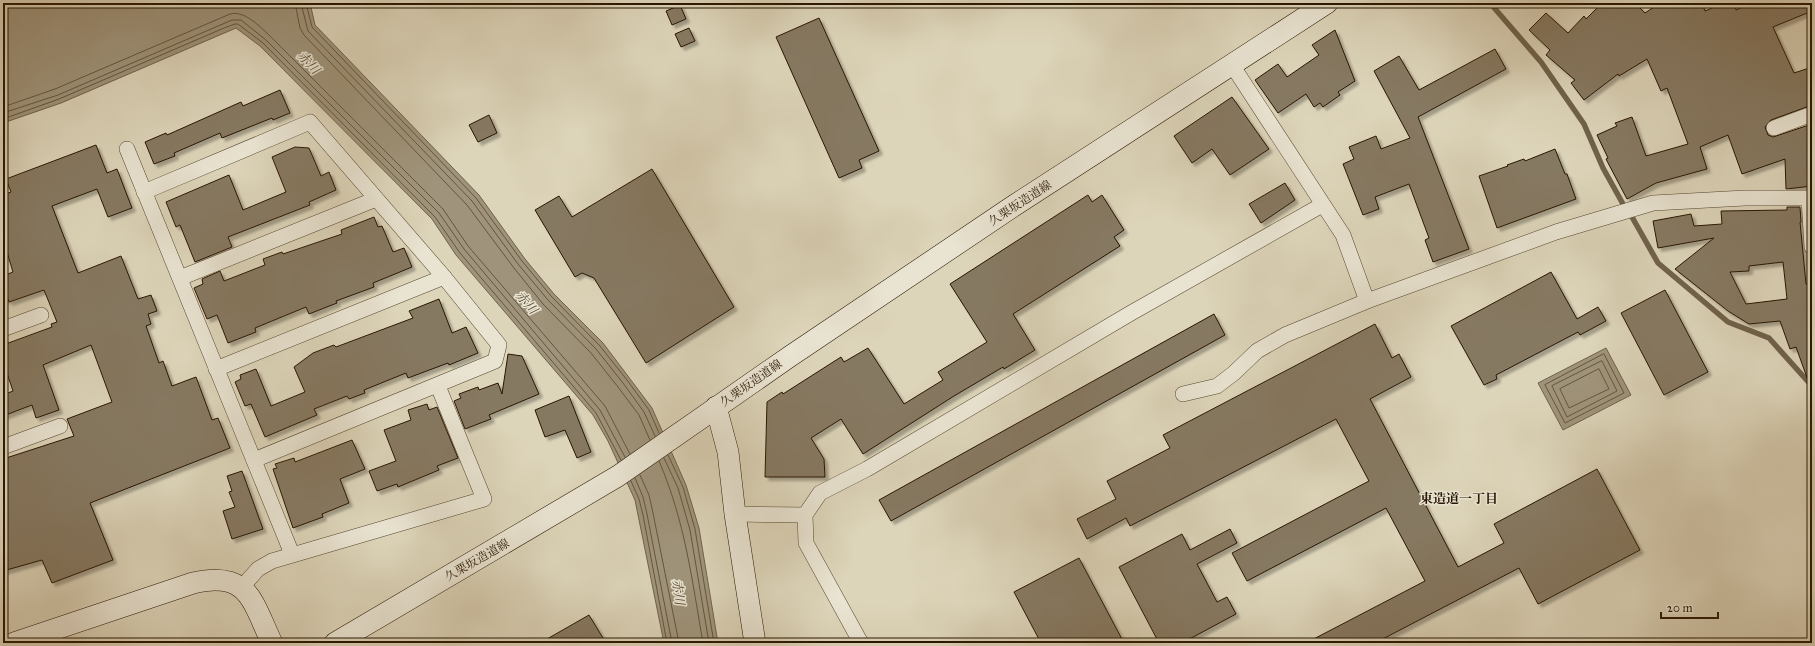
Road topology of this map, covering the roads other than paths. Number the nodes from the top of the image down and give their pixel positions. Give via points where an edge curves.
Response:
1 (1327, 3) edge
2 (1232, 65) junction
3 (1812, 114) edge
4 (1774, 128) dead end
5 (127, 149) dead end
6 (144, 192) junction
7 (1810, 198) edge
8 (376, 200) junction
9 (1322, 205) junction
10 (1812, 247) edge
11 (444, 277) junction
12 (180, 278) junction
13 (1367, 301) junction
14 (41, 315) dead end
15 (3, 329) edge
16 (216, 369) junction
17 (438, 386) junction
18 (1183, 394) dead end
19 (716, 408) junction
20 (60, 426) dead end
21 (3, 447) edge
22 (254, 460) junction
23 (735, 514) junction
24 (805, 515) junction
25 (292, 554) junction
26 (242, 587) junction
27 (14, 643) edge
28 (272, 643) edge
29 (335, 643) edge
30 (755, 643) edge
31 (861, 643) edge

1 - 2 main road, 久栗坂造道線
2 - 9 street
2 - 19 main road, 久栗坂造道線 via 1015,205
3 - 4 street
5 - 6 street
6 - 8 street via 310,122
6 - 12 street
7 - 10 street
7 - 13 street via 1745,198 1653,203 1556,232
8 - 11 street
8 - 12 street
9 - 13 street via 1343,235
9 - 24 street via 1131,313 867,469 820,493
11 - 16 street
11 - 17 street via 499,346 495,361
12 - 16 street
13 - 18 street via 1285,335 1257,351 1217,386
14 - 15 street
16 - 22 street
17 - 22 street
17 - 25 street via 484,499 402,525
19 - 23 main road, 久栗坂造道線 via 728,452
19 - 29 main road, 久栗坂造道線 via 618,476
20 - 21 street
22 - 25 street
23 - 24 street
23 - 30 main road, 久栗坂造道線
24 - 31 street via 806,542
25 - 26 street via 264,564
26 - 27 main road via 233,582 217,579 200,582
26 - 28 main road via 254,604

